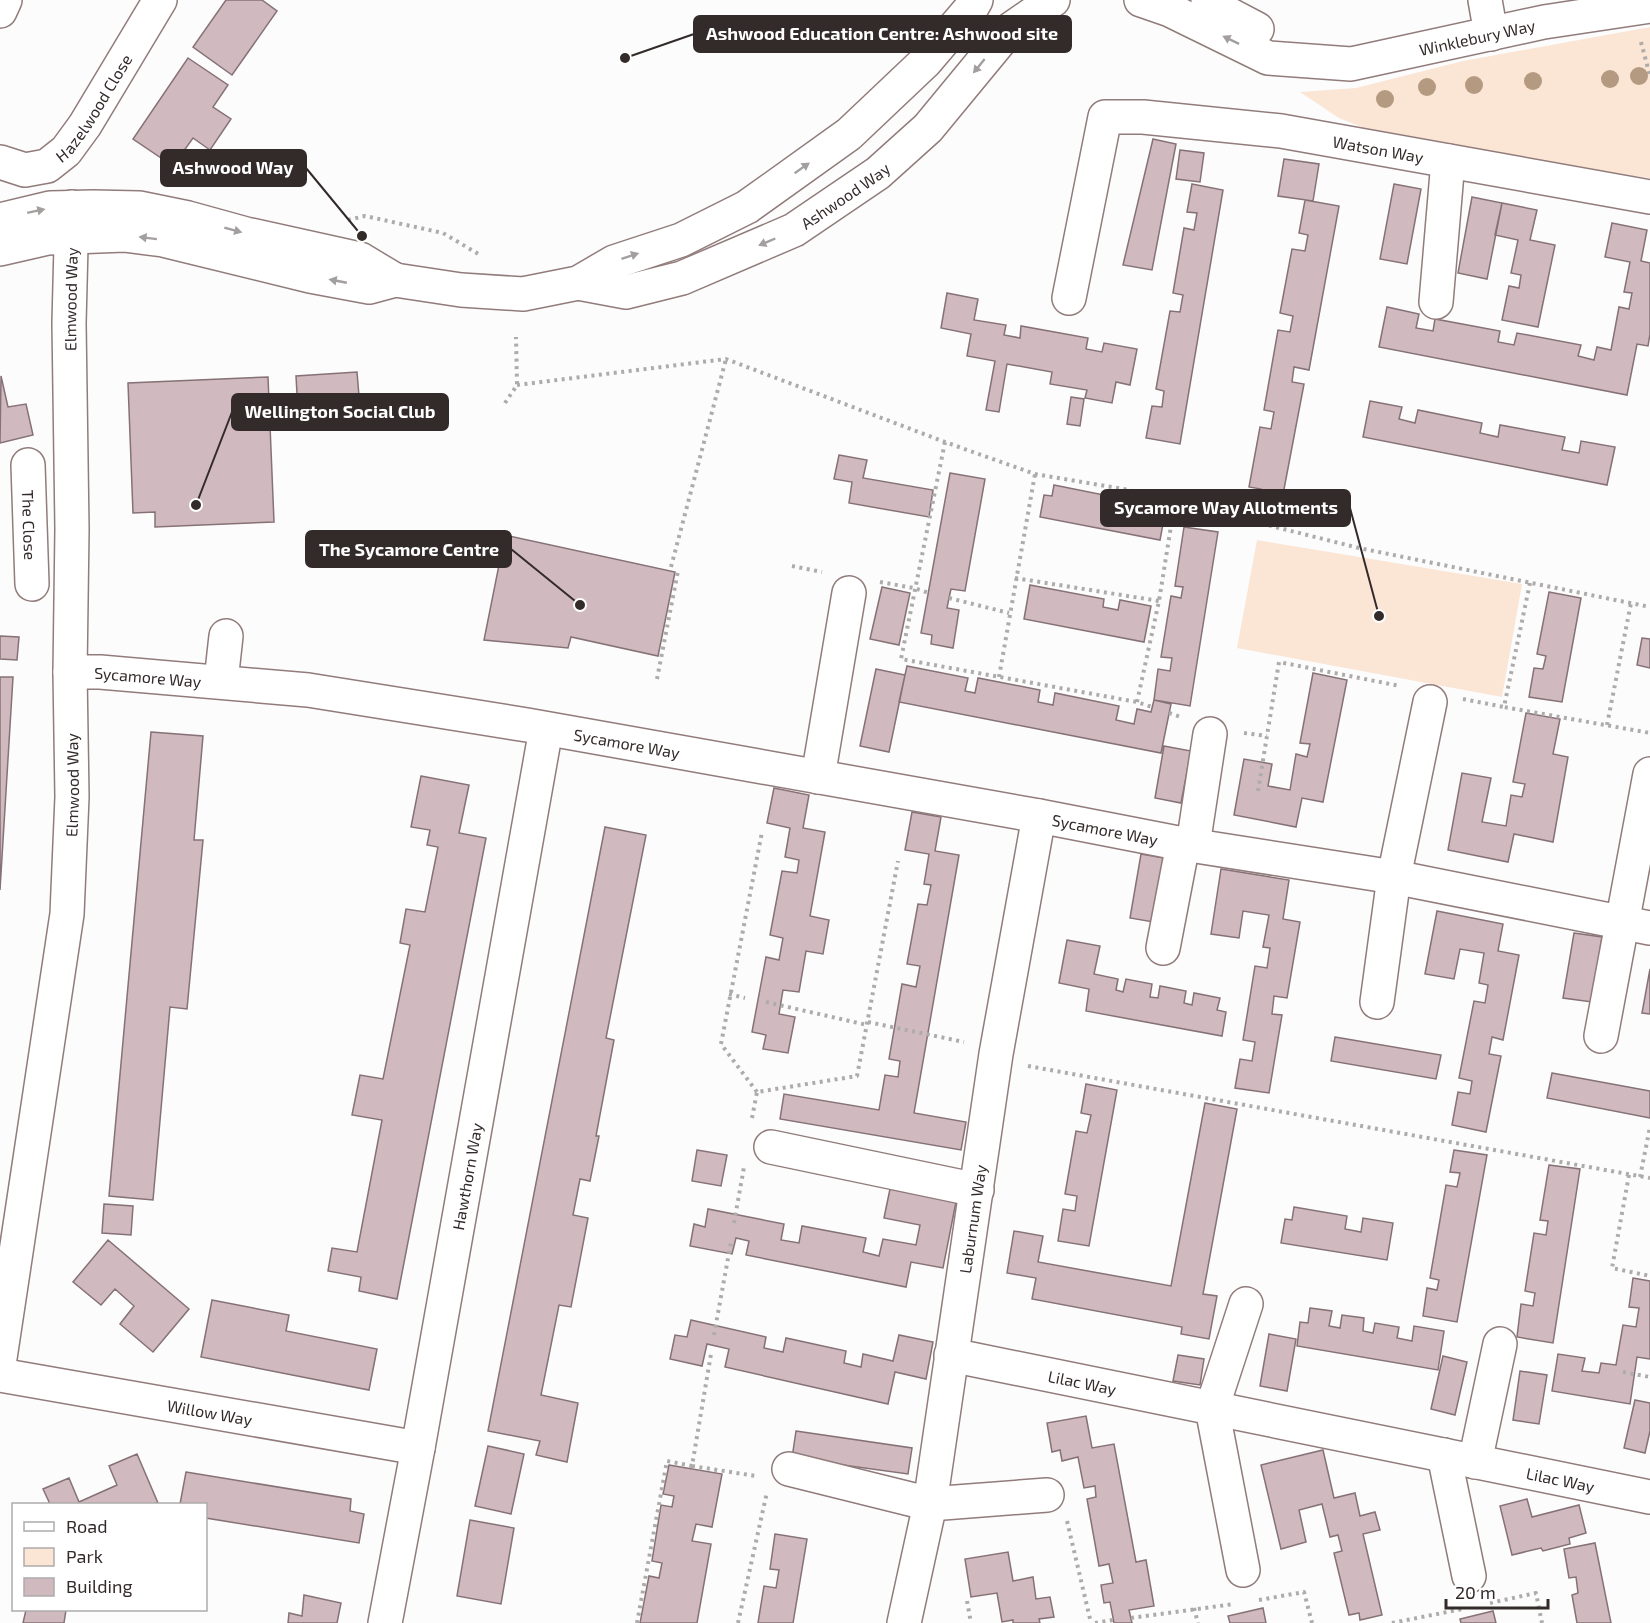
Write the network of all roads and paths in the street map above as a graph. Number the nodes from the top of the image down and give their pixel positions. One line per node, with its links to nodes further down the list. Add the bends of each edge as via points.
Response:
1 (5, 0): 9 (street)
2 (160, 0): 16 (street, Hazelwood Close, via 66,151 47,166 25,170)
3 (976, 0): 23 (street, Ashwood Way, one-way to 3, via 614,262 681,240 747,207 849,134 925,62)
4 (1053, 0): 23 (street, Ashwood Way, one-way to 23, via 1008,31 928,128 878,173 794,230 668,282 626,292)
5 (1141, 0): 13 (street, Winklebury Way, one-way to 5, via 1268,58)
6 (1208, 0): 13 (street, Winklebury Way)
7 (1485, 0): 11 (street)
8 (1650, 6): 10 (street, Winklebury Way)
9 (0, 11)
10 (1543, 11): 11 (street, Winklebury Way)
11 (1491, 34): 13 (street, Winklebury Way, via 1351,64)
12 (1641, 39): 14 (path)
13 (1306, 60)
14 (1650, 76)
15 (1448, 161): 17 (street, Watson Way); 24 (street, Watson Way, via 1281,131 1143,117 1105,117); 25 (street)
16 (0, 162)
17 (1650, 197)
18 (0, 220): 20 (street, Ashwood Way, one-way to 20, via 50,208)
19 (345, 220): 22 (path, via 365,216 443,234)
20 (72, 222): 21 (street, Ashwood Way, via 48,238); 23 (street, Ashwood Way, via 369,286 395,280 523,294); 35 (street, Elmwood Way)
21 (0, 249)
22 (480, 255)
23 (578, 283)
24 (1069, 298)
25 (1436, 302)
26 (516, 337): 28 (path)
27 (726, 359): 28 (path); 30 (path); 36 (path)
28 (517, 385): 29 (path)
29 (505, 403)
30 (945, 442): 32 (path); 49 (path, via 901,659)
31 (28, 465): 34 (street, The Close)
32 (1035, 474): 33 (path); 38 (path)
33 (1175, 501): 39 (path, via 1359,548); 43 (path)
34 (30, 520): 35 (street); 40 (street, The Close)
35 (72, 529): 48 (street, Elmwood Way)
36 (671, 567)
37 (678, 571): 50 (path)
38 (1016, 578): 43 (path); 46 (path)
39 (1530, 583): 44 (path); 54 (path)
40 (32, 584)
41 (849, 593): 61 (street)
42 (949, 598): 46 (path)
43 (1159, 601): 53 (path)
44 (1630, 603): 45 (path); 56 (path)
45 (1650, 607)
46 (1009, 614): 49 (path)
47 (226, 636): 51 (street)
48 (70, 672): 51 (street, Sycamore Way); 94 (street, Elmwood Way, via 72,797 67,914)
49 (999, 677): 53 (path)
50 (657, 679)
51 (221, 681): 57 (street, Sycamore Way, via 308,690)
52 (1431, 696): 54 (path); 62 (path, via 1279,662); 67 (street)
53 (1137, 702): 55 (path)
54 (1504, 706): 56 (path)
55 (1152, 707)
56 (1607, 725): 58 (path)
57 (546, 729): 61 (street, Sycamore Way); 99 (street, Hawthorn Way)
58 (1650, 733)
59 (1210, 734): 65 (street, Sycamore Way)
60 (1650, 774): 68 (street)
61 (818, 777): 63 (street, Sycamore Way)
62 (1258, 791)
63 (1039, 816): 65 (street, Sycamore Way); 85 (street, Laburnum Way, via 996,1054)
64 (762, 832): 70 (path)
65 (1188, 844): 67 (street, Sycamore Way); 69 (street, Sycamore Way)
66 (898, 861): 74 (path)
67 (1394, 877): 68 (street, Sycamore Way); 73 (street)
68 (1636, 925): 75 (street)
69 (1163, 948)
70 (729, 994): 71 (path); 78 (path, via 721,1044)
71 (745, 998)
72 (766, 1002): 74 (path)
73 (1377, 1002)
74 (867, 1024): 76 (path); 78 (path, via 857,1076)
75 (1601, 1036)
76 (973, 1044)
77 (1025, 1065): 82 (path)
78 (757, 1092): 80 (path)
79 (1650, 1127): 83 (path)
80 (761, 1134): 85 (street)
81 (744, 1165): 86 (path)
82 (1629, 1174): 83 (path); 88 (path, via 1612,1268)
83 (1640, 1177): 84 (path)
84 (1650, 1178)
85 (977, 1190): 93 (street, Laburnum Way)
86 (734, 1224)
87 (730, 1242): 90 (path)
88 (1650, 1276)
89 (1246, 1304): 98 (street)
90 (714, 1335)
91 (1500, 1344): 100 (street)
92 (711, 1354): 101 (path)
93 (951, 1355): 98 (street, Lilac Way); 104 (street, Laburnum Way)
94 (0, 1358)
95 (1623, 1372): 97 (path)
96 (0, 1375): 99 (street, Willow Way)
97 (1650, 1377)
98 (1212, 1408): 100 (street, Lilac Way); 106 (street)
99 (418, 1448): 114 (street, Hawthorn Way)
100 (1459, 1459): 103 (street, Lilac Way); 107 (street)
101 (692, 1466): 102 (path); 115 (path, via 667,1461)
102 (787, 1473): 104 (street); 116 (path)
103 (1649, 1494)
104 (930, 1504): 105 (street); 117 (street, Laburnum Way)
105 (1056, 1504): 119 (path)
106 (1243, 1569)
107 (1469, 1576)
108 (967, 1601): 118 (path)
109 (1248, 1602): 121 (path, via 1304,1592)
110 (1237, 1604): 111 (path)
111 (1194, 1608): 112 (path); 120 (path)
112 (1131, 1618)
113 (1113, 1620): 119 (path)
114 (385, 1623)
115 (637, 1623)
116 (738, 1623)
117 (904, 1623)
118 (971, 1623)
119 (1093, 1623)
120 (1198, 1623)
121 (1311, 1623)

